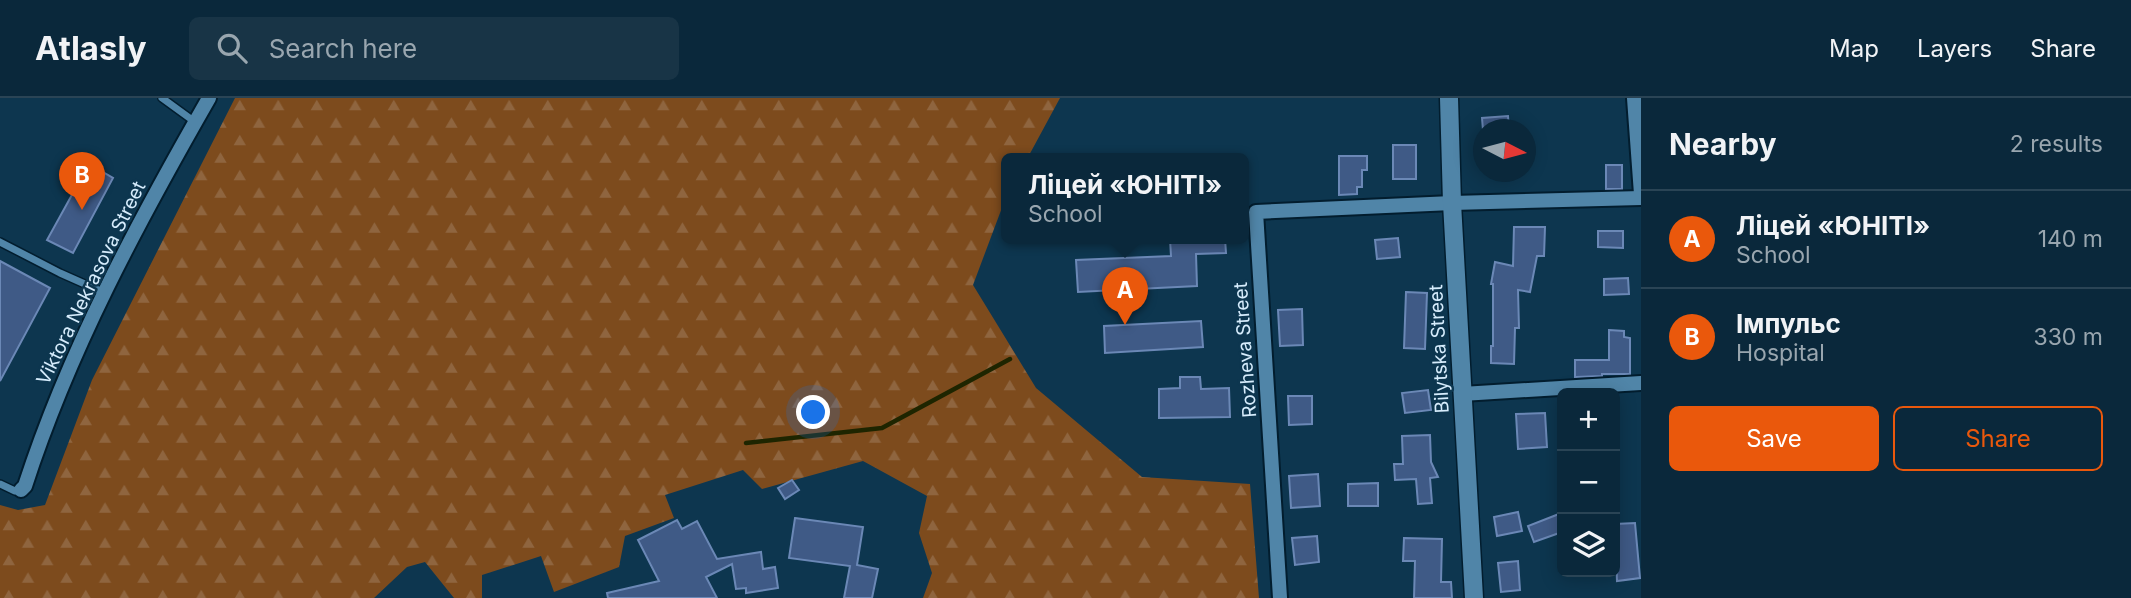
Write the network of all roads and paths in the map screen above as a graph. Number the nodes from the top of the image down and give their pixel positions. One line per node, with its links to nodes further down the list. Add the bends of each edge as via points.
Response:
1 (162, 98): 5 (lane)
2 (209, 98): 5 (street, Viktora Nekrasova Street)
3 (1449, 98): 7 (main road, Bilytska Street)
4 (1634, 98): 6 (street)
5 (195, 122): 9 (street, Viktora Nekrasova Street)
6 (1641, 196): 7 (street)
7 (1452, 203): 11 (main road, Bilytska Street); 14 (street, Rozheva Street, via 1256,212)
8 (0, 242): 9 (lane)
9 (105, 293): 13 (street, Viktora Nekrasova Street)
10 (1641, 383): 11 (street)
11 (1462, 394): 15 (main road, Bilytska Street)
12 (0, 484): 13 (lane)
13 (20, 490)
14 (1280, 598)
15 (1474, 598)

